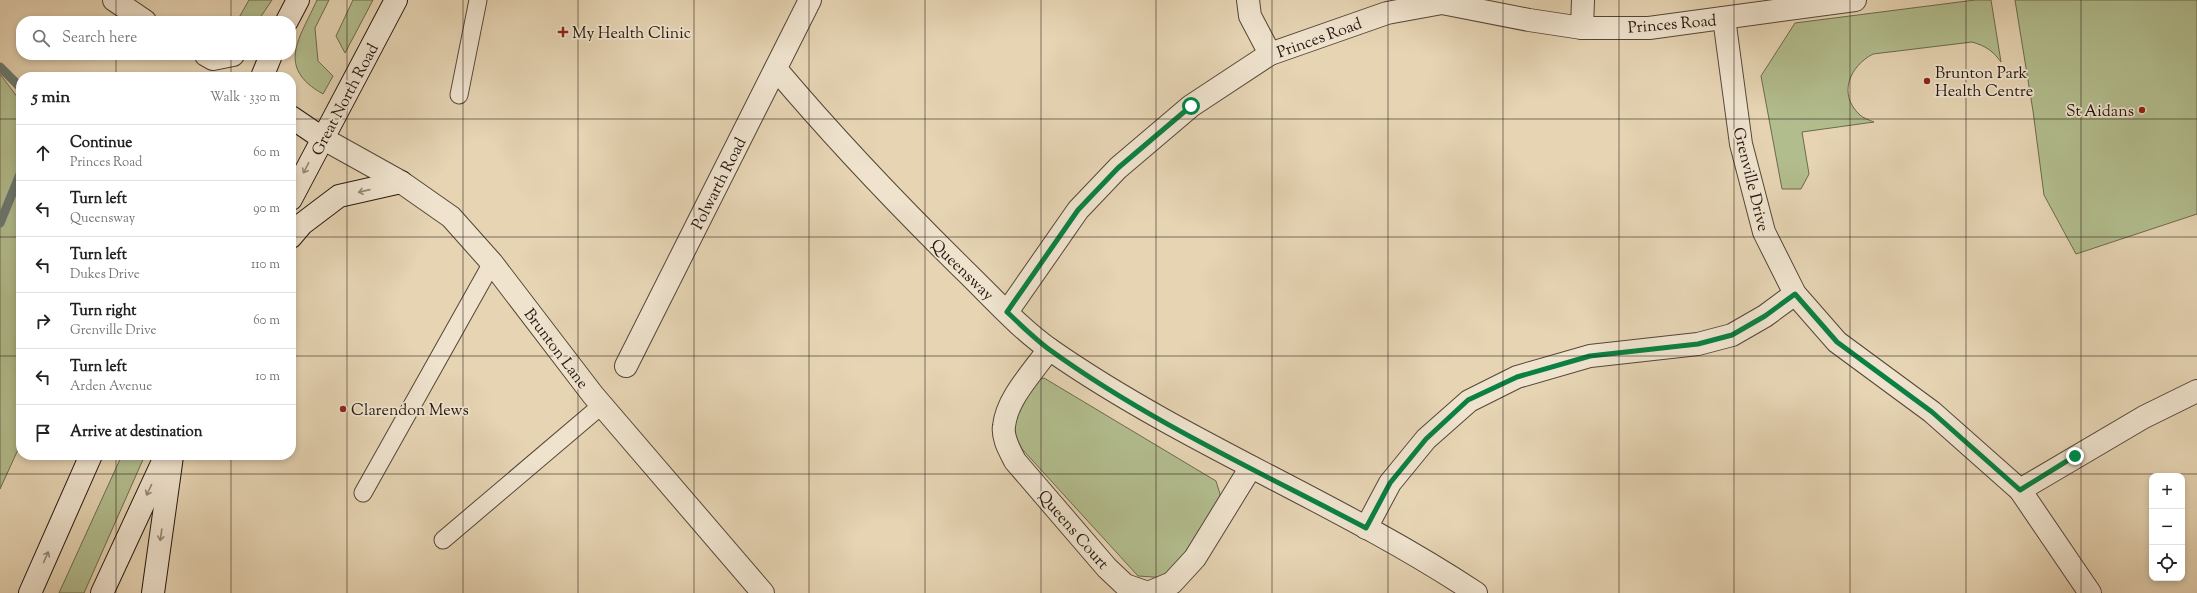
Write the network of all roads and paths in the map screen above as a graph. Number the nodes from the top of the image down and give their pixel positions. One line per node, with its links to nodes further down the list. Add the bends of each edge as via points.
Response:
1 (114, 0): 9 (street)
2 (298, 0): 10 (street)
3 (396, 0): 20 (street, Great North Road)
4 (478, 0): 17 (lane)
5 (810, 0): 15 (street, Polwarth Road)
6 (1248, 0): 13 (street, via 1250,16)
7 (1583, 0): 12 (street)
8 (1855, 0): 11 (street, Princes Road)
9 (138, 16)
10 (290, 16)
11 (1724, 18): 12 (street, Princes Road, via 1650,28); 25 (street, Grenville Drive, via 1741,144 1764,232)
12 (1582, 28): 13 (street, Princes Road, via 1442,3 1387,13)
13 (1270, 54): 26 (street, Princes Road, via 1191,106 1118,168 1078,210)
14 (270, 60): 16 (street)
15 (776, 69): 26 (street, Queensway, via 827,129 930,237); 28 (street, Polwarth Road)
16 (264, 72)
17 (459, 96)
18 (296, 120): 20 (street)
19 (296, 133): 20 (street)
20 (322, 138): 21 (street, Brunton Lane); 22 (street, Great North Road, one-way to 22)
21 (401, 182): 23 (street, one-way to 23, via 339,196); 24 (street, Brunton Lane, via 451,216)
22 (296, 188)
23 (296, 231)
24 (492, 263): 30 (street, Brunton Lane); 36 (lane)
25 (1795, 294): 35 (street, Grenville Drive, via 1837,342 1932,412); 37 (street, via 1765,316 1732,335 1698,344 1590,356 1517,377 1468,400 1426,439 1390,483)
26 (1007, 312): 27 (street, Queensway)
27 (1049, 349): 34 (street, Queensway, via 1157,418); 39 (street, Queens Court, via 1009,407 1004,427 1008,447 1015,461 1107,568 1125,585 1148,593)
28 (626, 366)
29 (2197, 391): 35 (street, via 2144,417)
30 (602, 405): 38 (lane); 43 (street, Brunton Lane)
31 (89, 460): 40 (street, one-way to 31)
32 (164, 460): 41 (street, one-way to 41)
33 (171, 460): 42 (street, one-way to 42)
34 (1251, 467): 37 (street, Queensway); 39 (street, Queens Court, via 1195,558)
35 (2020, 490): 45 (street, Grenville Drive)
36 (363, 493)
37 (1366, 528): 44 (street, Queensway)
38 (443, 540)
39 (1162, 590)
40 (30, 593)
41 (102, 593)
42 (153, 593)
43 (763, 593)
44 (1476, 593)
45 (2090, 593)

